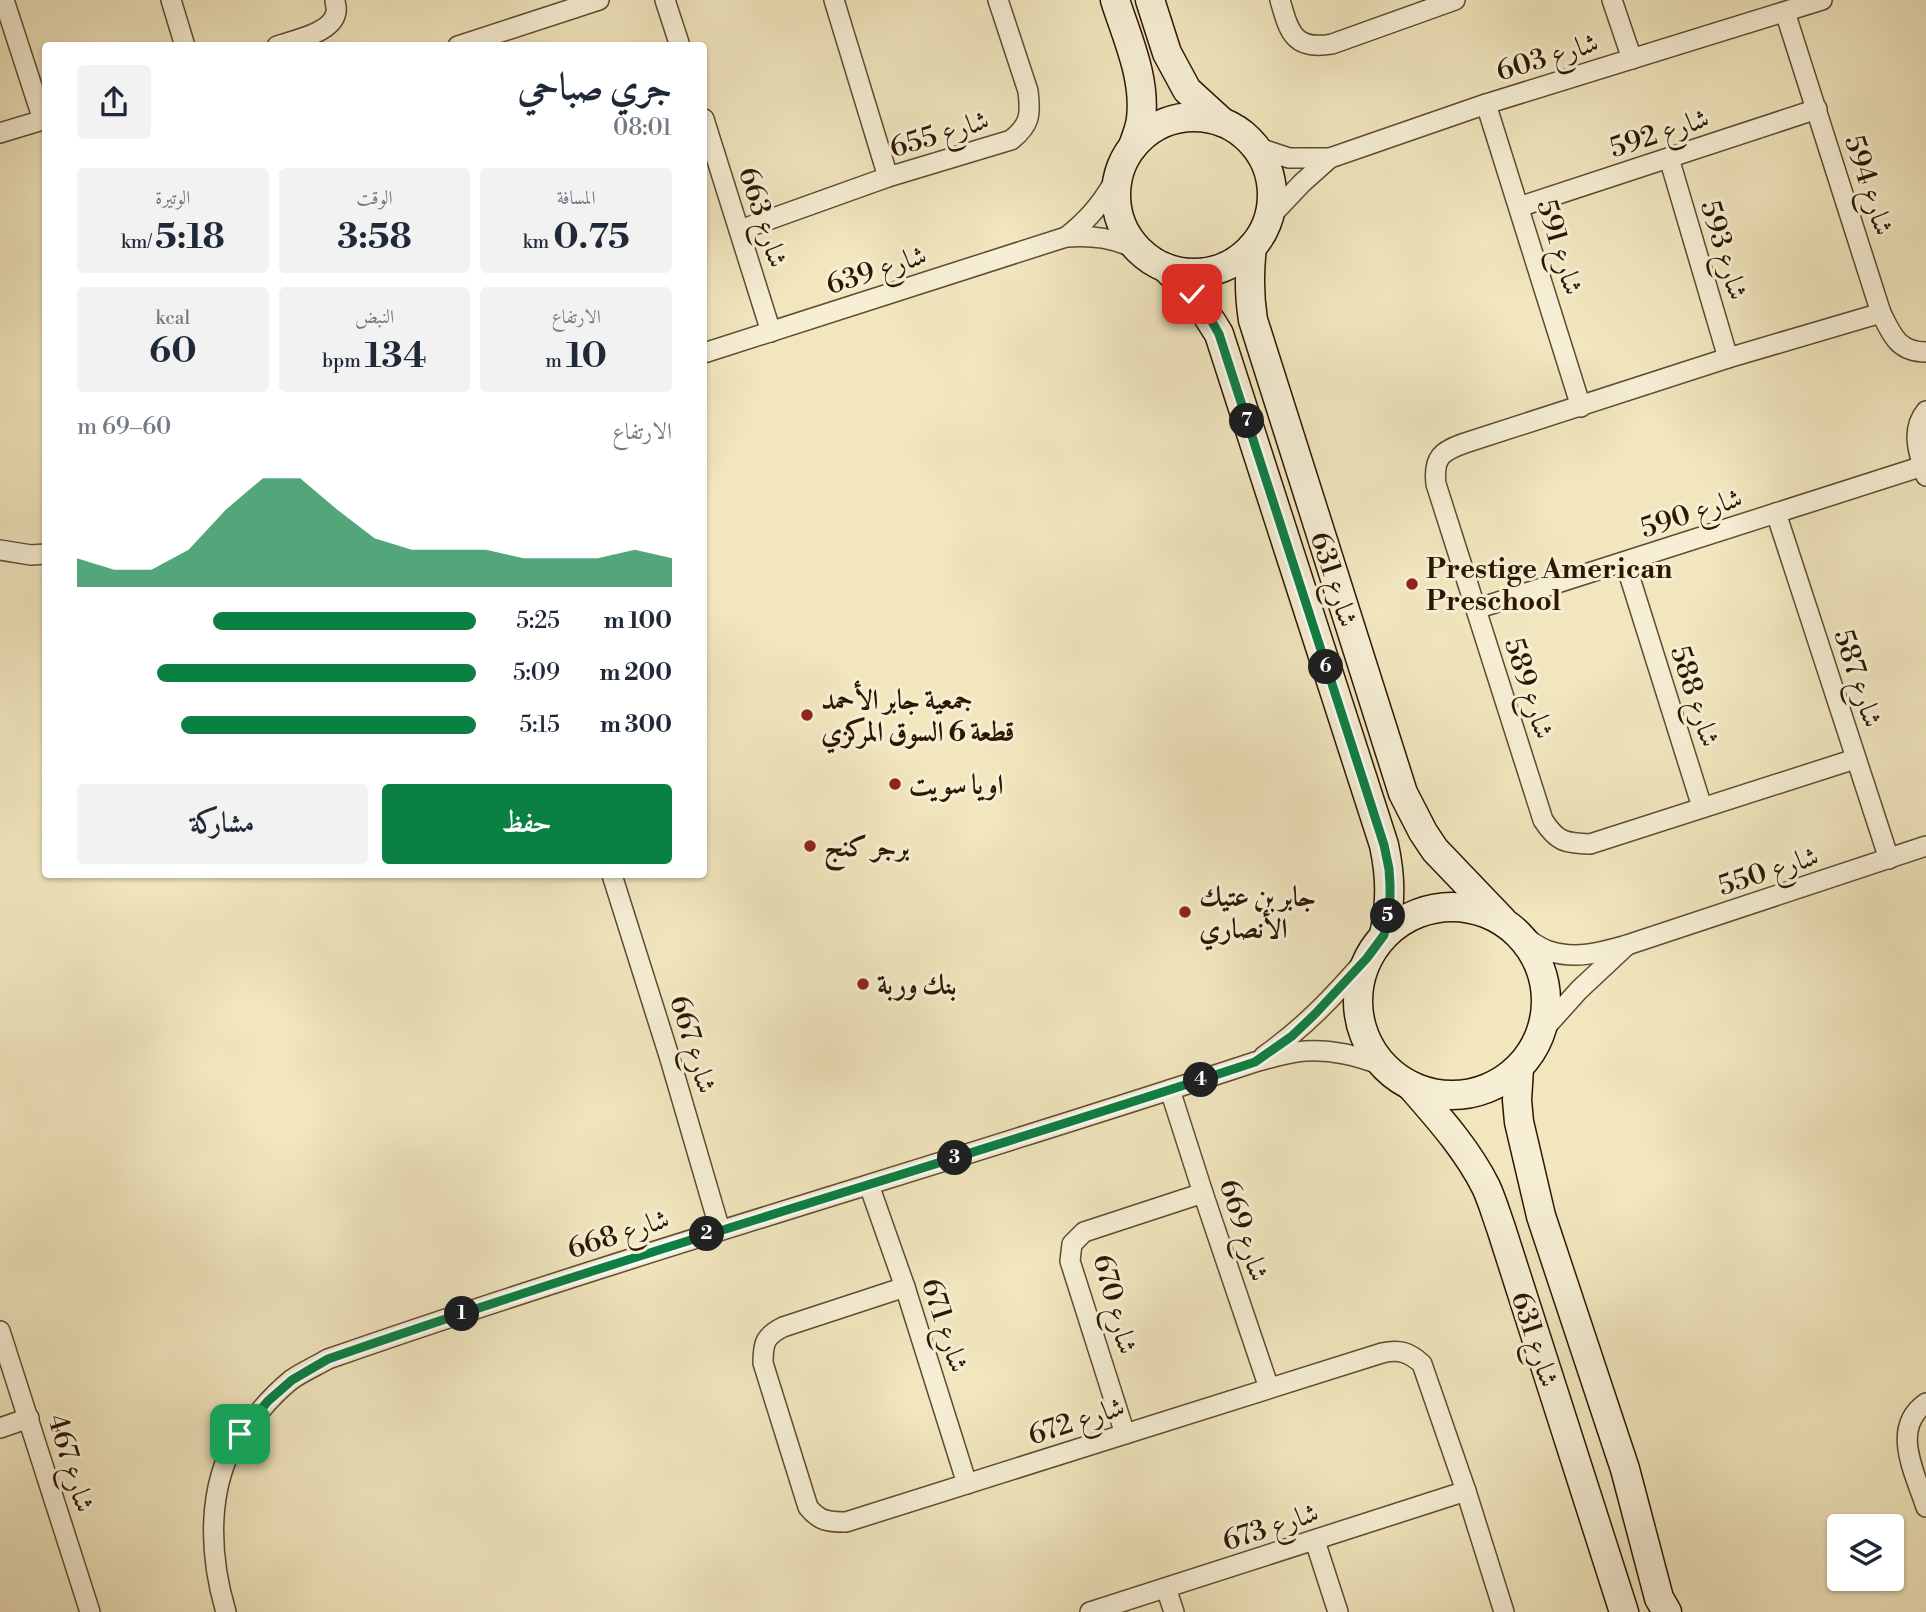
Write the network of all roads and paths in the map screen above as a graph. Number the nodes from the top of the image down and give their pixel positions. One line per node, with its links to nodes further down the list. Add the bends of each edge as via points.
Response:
1 (4, 0): 23 (street)
2 (171, 0): 16 (street)
3 (335, 0): 17 (street, via 337,14 329,24)
4 (599, 0): 15 (street)
5 (665, 0): 19 (street)
6 (834, 0): 33 (street)
7 (998, 0): 33 (street, شارع 655, via 1028,91 1028,123 1011,140)
8 (1115, 0): 28 (main road, via 1141,92 1141,122)
9 (1150, 0): 25 (main road, via 1167,53 1188,90)
10 (1279, 0): 13 (street, via 1289,31 1297,40 1318,46)
11 (1612, 0): 20 (street)
12 (1822, 0): 14 (street, شارع 603)
13 (1449, 1)
14 (1785, 12): 20 (street, شارع 603); 22 (street, شارع 594)
15 (513, 37): 18 (street)
16 (184, 42)
17 (289, 42)
18 (482, 42)
19 (679, 42)
20 (1632, 60): 21 (street, شارع 603)
21 (1486, 104): 30 (street, شارع 603); 34 (street, شارع 591)
22 (1817, 109): 31 (street, شارع 592); 41 (street, شارع 594)
23 (42, 113)
24 (42, 120): 27 (street)
25 (1222, 122): 28 (main road, via 1174,120 1147,132); 29 (main road)
26 (707, 128): 36 (street, شارع 663)
27 (0, 133)
28 (1133, 146): 32 (main road)
29 (1256, 147): 30 (street, شارع 603, via 1289,158); 35 (main road, via 1271,181)
30 (1330, 158): 35 (street, شارع 603)
31 (1669, 158): 34 (street, شارع 592); 45 (street, شارع 593)
32 (1119, 173): 37 (street, شارع 639, via 1097,209); 39 (main road, via 1118,214)
33 (888, 177): 36 (street, شارع 655)
34 (1519, 207): 46 (street, شارع 591)
35 (1269, 218): 38 (main road)
36 (740, 230): 42 (street, شارع 663)
37 (1066, 237): 39 (street, شارع 639, via 1103,237); 42 (street, شارع 639)
38 (1252, 247): 40 (main road, via 1212,271); 59 (main road, شارع 631, via 1253,320 1403,793 1435,850)
39 (1138, 250): 40 (main road)
40 (1166, 268): 60 (main road, شارع 631, via 1206,311 1219,334 1384,845 1390,885)
41 (1881, 313): 44 (street, شارع 594, via 1902,345 1910,351); 45 (street, شارع 589)
42 (771, 332): 43 (street, شارع 639)
43 (707, 352)
44 (1926, 352)
45 (1728, 358): 46 (street, شارع 589)
46 (1581, 407): 53 (street, شارع 589, via 1465,443 1438,458 1436,484)
47 (1926, 411): 48 (street, via 1917,440)
48 (1924, 471): 49 (street, شارع 590)
49 (1776, 513): 52 (street, شارع 590); 54 (street, شارع 587)
50 (0, 550): 51 (street)
51 (42, 554)
52 (1625, 562): 53 (street, شارع 590); 55 (street, شارع 588)
53 (1476, 609): 55 (street, شارع 589, via 1551,833 1561,841 1590,844)
54 (1855, 759): 55 (street, شارع 589); 57 (street, شارع 587)
55 (1702, 807)
56 (1926, 846): 57 (street, شارع 550)
57 (1889, 859): 61 (street, شارع 550)
58 (613, 878): 71 (street, شارع 667)
59 (1511, 927): 60 (main road, via 1473,908 1441,907 1410,916); 61 (street, شارع 550, via 1548,951 1568,955 1593,955); 63 (main road, via 1539,962 1547,995)
60 (1384, 935): 62 (main road)
61 (1628, 945): 63 (street, شارع 550)
62 (1367, 958): 64 (street, شارع 668, via 1292,1036); 65 (main road, via 1357,995 1363,1032)
63 (1543, 1030): 66 (main road)
64 (1255, 1062): 65 (street, شارع 668, via 1303,1051 1334,1051); 68 (street, شارع 668)
65 (1382, 1065): 67 (main road)
66 (1519, 1068): 67 (main road, via 1496,1085 1468,1094 1439,1094); 91 (main road, شارع 631, via 1519,1122 1541,1216)
67 (1411, 1086): 90 (main road, شارع 631, via 1450,1131 1486,1187)
68 (1170, 1090): 69 (street, شارع 668); 70 (street, شارع 669)
69 (869, 1185): 71 (street, شارع 668); 72 (street, شارع 671)
70 (1203, 1193): 74 (street, شارع 669); 78 (street, شارع 670, via 1084,1232 1072,1244 1070,1261)
71 (720, 1230): 85 (street, شارع 668, via 328,1359 292,1380 240,1434 224,1464 214,1506 214,1548 217,1583)
72 (905, 1287): 79 (street, شارع 671); 79 (street, شارع 672, via 783,1327 766,1340 763,1363 808,1507 825,1520 846,1522)
73 (0, 1331): 76 (street, شارع 467)
74 (1269, 1388): 78 (street, شارع 672); 80 (street, شارع 672, via 1393,1350 1404,1351 1422,1364)
75 (1926, 1402): 81 (street, via 1909,1421 1906,1437)
76 (29, 1418): 77 (street); 84 (street, شارع 467)
77 (0, 1428)
78 (1125, 1434): 79 (street, شارع 672)
79 (967, 1484)
80 (1466, 1492): 82 (street, شارع 673); 89 (street, شارع 672)
81 (1926, 1507)
82 (1315, 1541): 83 (street, شارع 673); 88 (street)
83 (1166, 1588): 86 (street, شارع 673); 87 (street)
84 (90, 1612)
85 (226, 1612)
86 (1090, 1612)
87 (1174, 1612)
88 (1338, 1612)
89 (1504, 1612)
90 (1624, 1612)
91 (1667, 1612)

